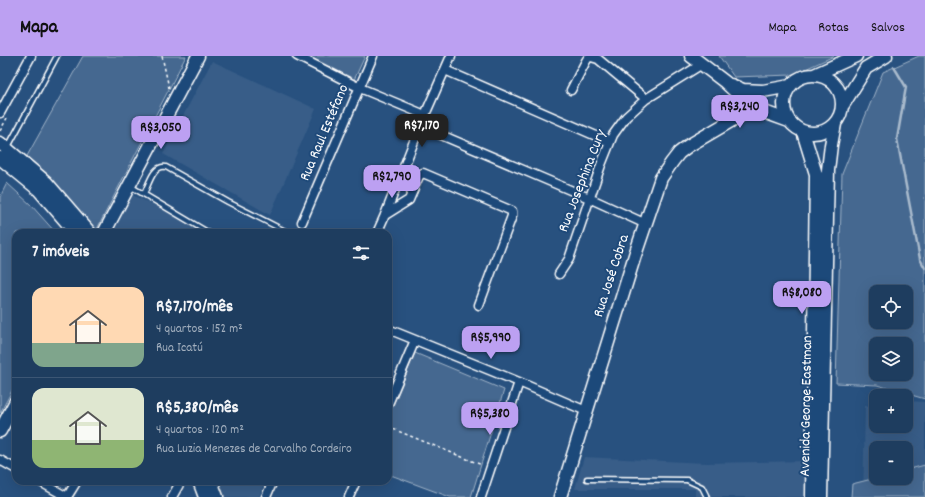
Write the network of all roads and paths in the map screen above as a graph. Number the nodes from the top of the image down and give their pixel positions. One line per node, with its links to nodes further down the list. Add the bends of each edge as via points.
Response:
1 (31, 56): 23 (street)
2 (56, 56): 30 (lane)
3 (162, 56): 20 (path)
4 (198, 56): 20 (street)
5 (297, 56): 17 (street)
6 (373, 56): 17 (street, Rua Raul Estéfano)
7 (451, 56): 13 (street)
8 (691, 56): 12 (street)
9 (856, 56): 14 (street)
10 (886, 56): 21 (street, via 866,68)
11 (590, 57): 18 (street); 19 (street, via 598,59)
12 (702, 64): 15 (street); 19 (street, Rua Josephina Cury)
13 (445, 70): 24 (street); 29 (street)
14 (814, 75): 16 (street, via 805,76); 21 (street, via 823,76 831,81 840,92)
15 (725, 82): 16 (street, via 743,90 763,91); 22 (street)
16 (790, 86): 25 (street, via 784,103)
17 (360, 88): 24 (street); 35 (street, Rua Raul Estéfano)
18 (571, 90)
19 (646, 99): 29 (street, Rua Josephina Cury, via 626,117)
20 (174, 101): 31 (street)
21 (843, 105): 26 (street)
22 (753, 108): 25 (street); 36 (street, Rua José Cobra, via 679,154 661,178)
23 (0, 113)
24 (425, 115): 27 (street)
25 (789, 121): 28 (street)
26 (835, 124): 28 (street, via 820,133); 74 (street, Avenida George Eastman, via 828,170)
27 (420, 126): 33 (street); 34 (street)
28 (803, 132): 73 (street, Avenida George Eastman, via 816,174)
29 (610, 142): 33 (street, Rua Josephina Cury)
30 (2, 154): 37 (street, via 39,190); 38 (street, via 46,182)
31 (128, 186): 32 (lane); 39 (street)
32 (144, 194): 40 (lane); 41 (lane, via 155,170 166,167)
33 (590, 198): 36 (street); 43 (street, Rua Josephina Cury, via 569,258)
34 (385, 215): 42 (street); 44 (street, via 409,200 419,176 423,173 512,211)
35 (302, 222)
36 (646, 224): 50 (street, Rua José Cobra)
37 (73, 229)
38 (87, 229)
39 (106, 229)
40 (202, 229)
41 (281, 229)
42 (379, 229)
43 (559, 274)
44 (479, 304)
45 (392, 331): 46 (street)
46 (415, 340): 47 (street); 48 (street)
47 (518, 382): 50 (street); 55 (street)
48 (392, 395)
49 (12, 408): 52 (street)
50 (586, 411): 71 (street, Rua José Cobra)
51 (392, 429): 55 (path)
52 (0, 431)
53 (0, 460): 54 (street)
54 (12, 467)
55 (490, 468): 70 (street)
56 (587, 479): 72 (lane, via 688,480 702,487)
57 (46, 485): 64 (street)
58 (74, 485): 64 (street)
59 (179, 485): 65 (street)
60 (200, 485): 66 (street)
61 (213, 485): 67 (street)
62 (271, 485): 68 (street)
63 (354, 485): 69 (street)
64 (67, 497)
65 (172, 497)
66 (205, 497)
67 (218, 497)
68 (266, 497)
69 (350, 497)
70 (481, 497)
71 (560, 497)
72 (707, 497)
73 (812, 497)
74 (821, 497)

